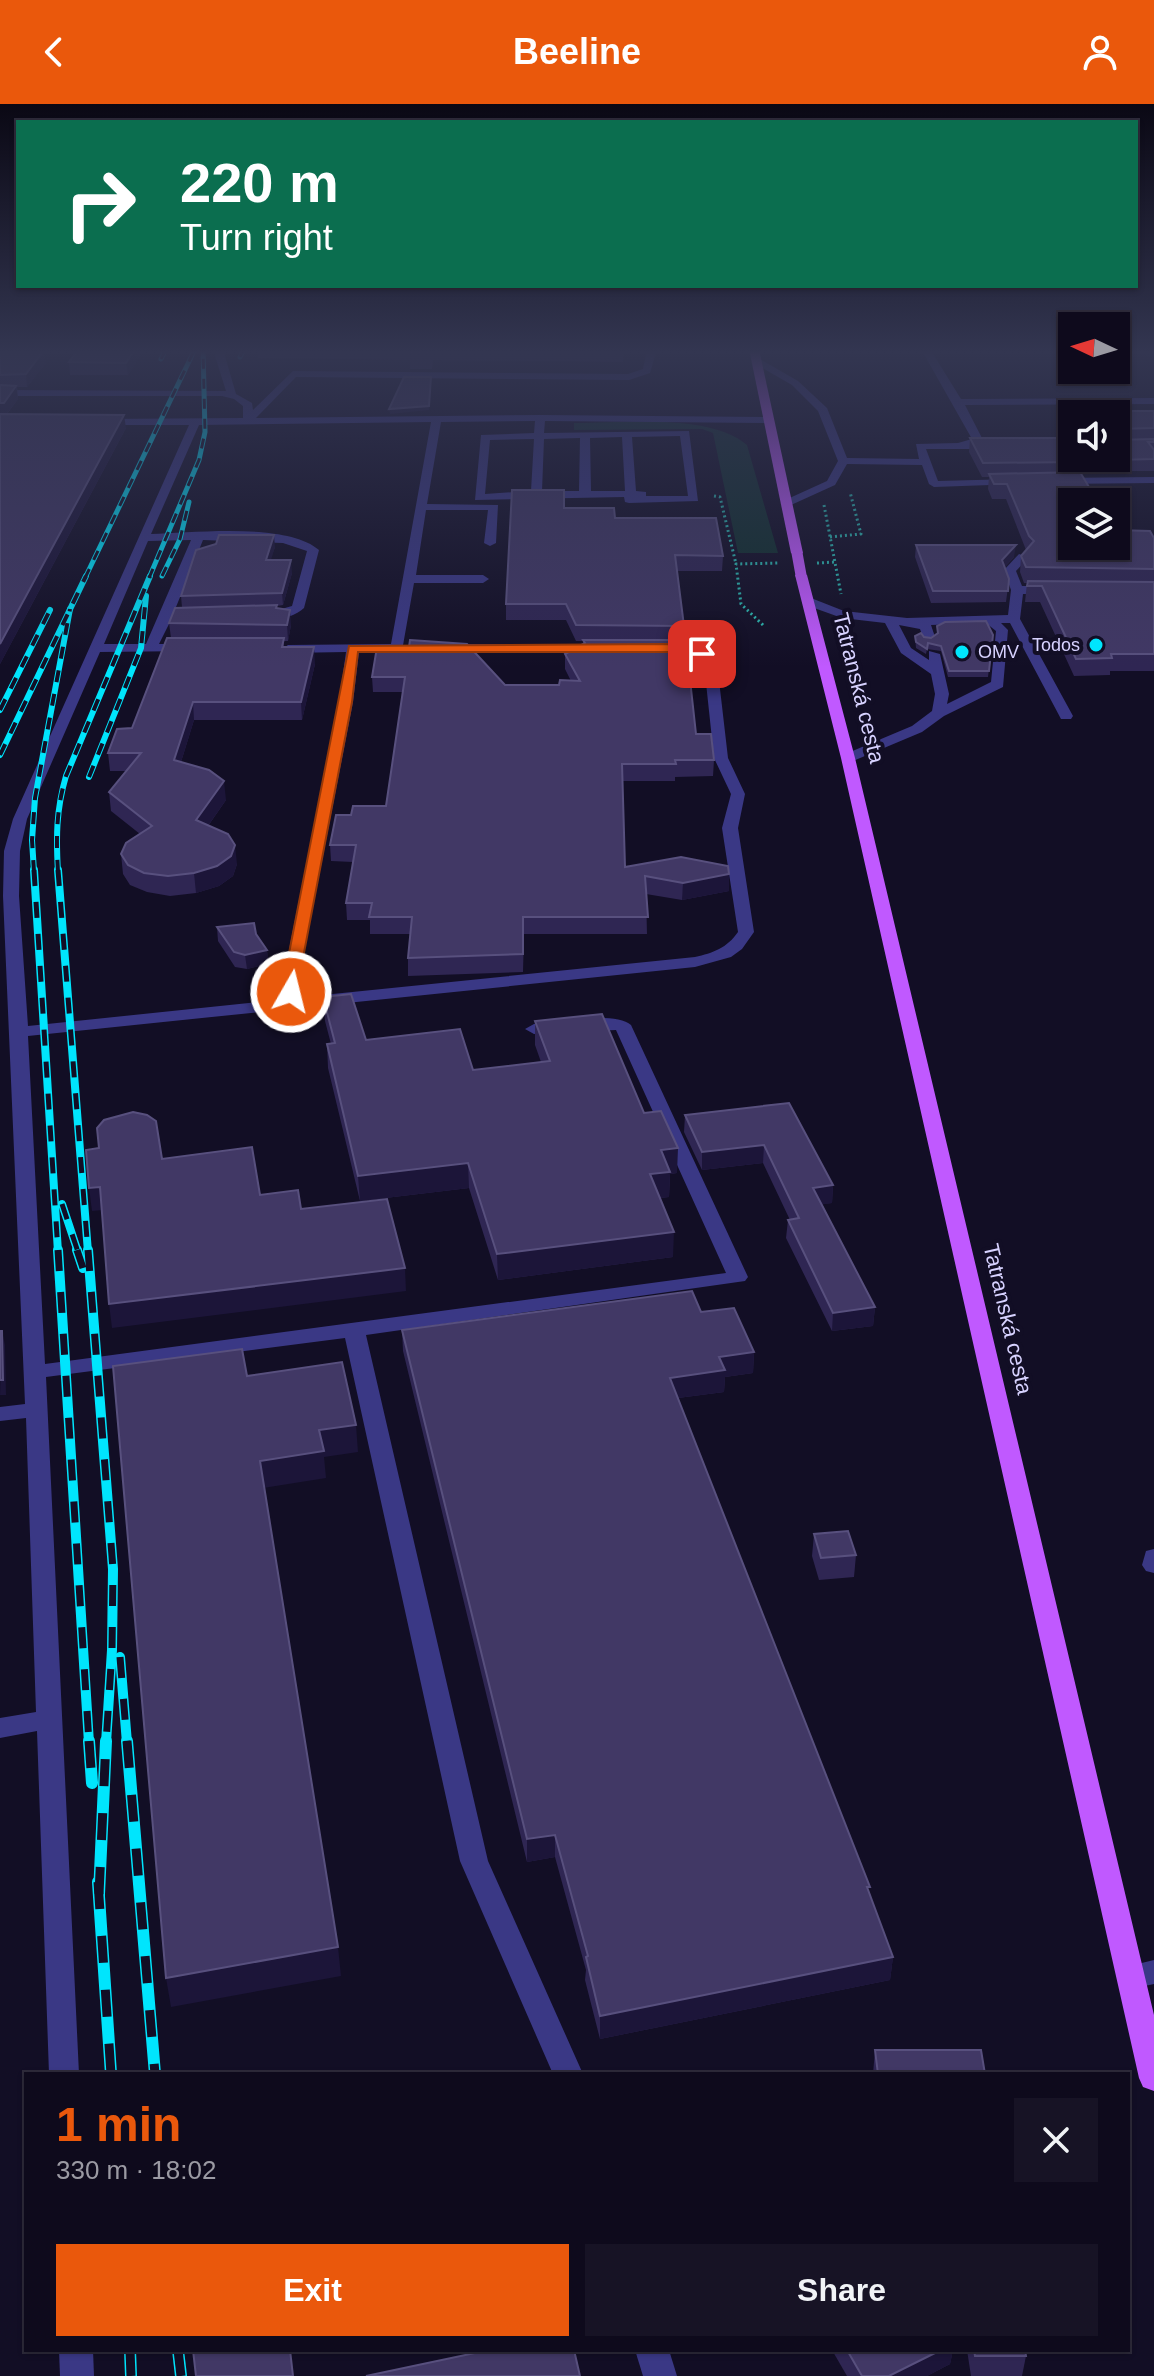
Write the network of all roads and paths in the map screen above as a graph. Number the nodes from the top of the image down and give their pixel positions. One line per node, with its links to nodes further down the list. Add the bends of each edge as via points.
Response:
1 (180, 455): 23 (lane)
2 (430, 455): 22 (lane)
3 (483, 455): 16 (lane, via 479,498)
4 (538, 455): 16 (lane)
5 (585, 455): 17 (lane)
6 (628, 455): 18 (lane)
7 (688, 455): 19 (lane)
8 (777, 455): 21 (main road, Tatranská cesta)
9 (841, 455): 11 (lane)
10 (923, 455): 12 (lane)
11 (843, 461): 12 (lane); 21 (lane, via 831,483)
12 (926, 462): 14 (lane, via 934,484)
13 (1154, 480): 15 (lane)
14 (1028, 482)
15 (1044, 482)
16 (536, 494): 17 (lane)
17 (585, 494): 18 (lane)
18 (631, 494): 19 (lane)
19 (694, 494): 30 (path, via 720,497)
20 (823, 498): 27 (path)
21 (787, 503): 35 (main road, Tatranská cesta, bridge)
22 (421, 507): 25 (lane, via 494,507); 31 (lane)
23 (144, 538): 24 (lane); 46 (lane)
24 (198, 538): 37 (lane); 39 (lane, via 285,537 313,550 298,608)
25 (490, 543)
26 (1023, 557): 33 (lane, via 1010,570)
27 (836, 562): 29 (path); 36 (path)
28 (779, 563): 30 (path)
29 (808, 563)
30 (736, 564): 44 (path, via 741,604)
31 (409, 579): 32 (lane); 50 (lane)
32 (483, 579)
33 (1017, 590): 34 (lane); 41 (lane)
34 (1063, 590)
35 (807, 601): 36 (lane); 56 (main road, Tatranská cesta)
36 (842, 614): 42 (lane)
37 (166, 616): 38 (lane); 47 (lane)
38 (211, 616)
39 (256, 616)
40 (989, 619): 41 (lane); 43 (lane); 54 (lane, via 1002,630 998,684)
41 (1014, 619): 55 (lane)
42 (890, 620): 43 (lane); 53 (lane, via 906,650)
43 (907, 622): 45 (lane, via 926,627)
44 (763, 625)
45 (929, 637)
46 (95, 648): 47 (lane); 58 (lane)
47 (151, 648): 48 (lane)
48 (207, 648)
49 (353, 648): 50 (lane); 51 (lane); 59 (lane, via 290,984)
50 (413, 648): 59 (lane, via 628,648 702,654 710,663 721,758 738,794 730,828 746,932 726,955 695,962)
51 (279, 649)
52 (934, 654): 53 (lane)
53 (939, 673): 54 (lane)
54 (939, 713): 56 (lane, via 917,729)
55 (1066, 716)
56 (848, 758): 70 (main road, Tatranská cesta)
57 (0, 815): 58 (lane)
58 (22, 815): 61 (lane, via 12,851 11,896)
59 (297, 1004): 61 (lane)
60 (534, 1029): 62 (lane, via 622,1025 738,1277)
61 (20, 1032): 63 (lane)
62 (354, 1330): 63 (lane); 72 (lane, via 474,1861)
63 (35, 1372): 64 (lane)
64 (36, 1410): 65 (lane); 68 (lane)
65 (0, 1414)
66 (1154, 1557): 67 (lane)
67 (1154, 1565)
68 (49, 1719): 69 (lane); 71 (lane)
69 (0, 1728)
70 (1142, 1974): 73 (main road, Tatranská cesta)
71 (64, 2072)
72 (567, 2072)
73 (1154, 2078)
74 (76, 2352): 76 (lane)
75 (653, 2352): 77 (lane)
76 (77, 2376)
77 (660, 2376)

